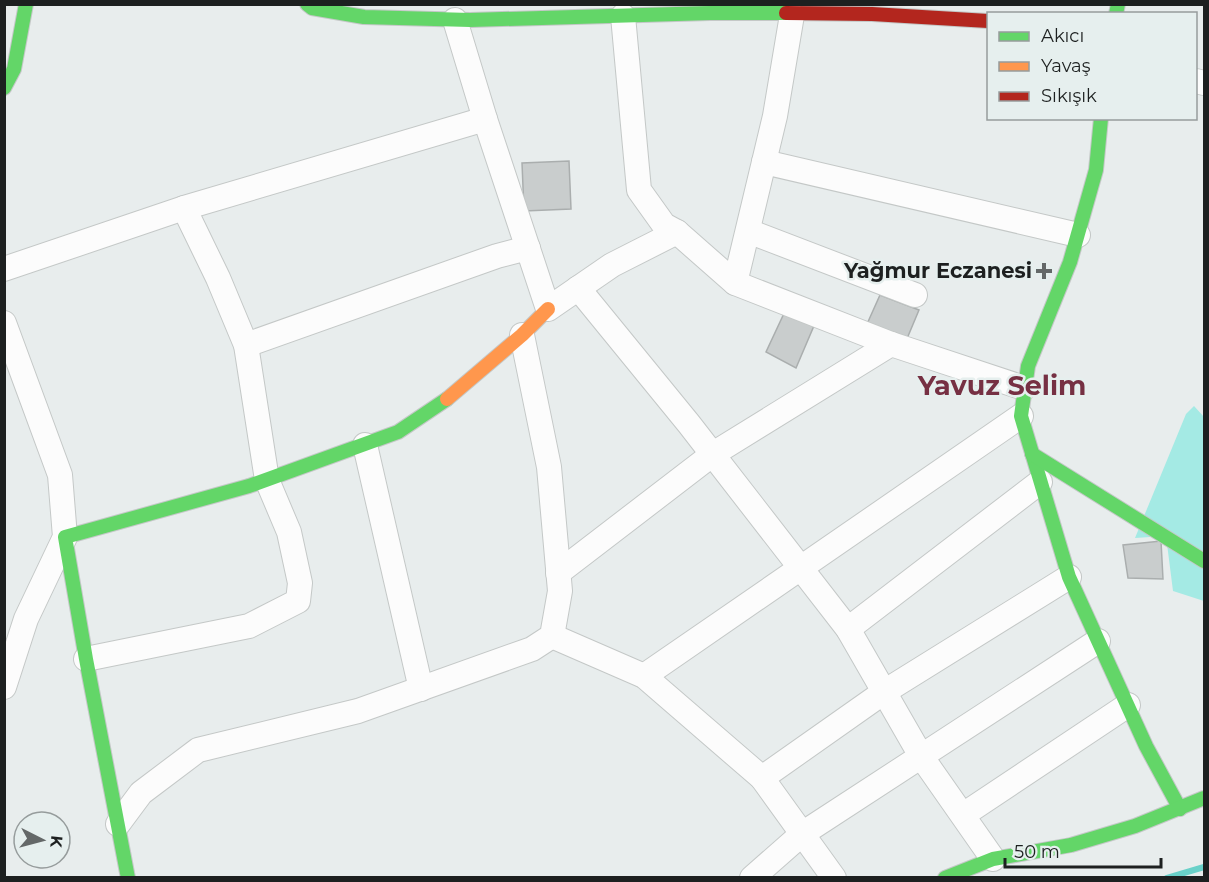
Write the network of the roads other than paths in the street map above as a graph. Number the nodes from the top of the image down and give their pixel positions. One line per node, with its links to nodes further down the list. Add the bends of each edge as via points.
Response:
1 (26, 4): 9 (street, via 14,69)
2 (307, 4): 7 (street, via 364,17)
3 (710, 9): 5 (street); 6 (street)
4 (921, 11): 5 (street); 8 (street)
5 (792, 15): 12 (street)
6 (623, 16): 7 (street); 15 (street, via 639,190 664,225)
7 (455, 20): 10 (street)
8 (987, 21)
9 (4, 88)
10 (485, 119): 13 (street); 17 (street)
11 (1101, 120): 16 (street, via 1096,170)
12 (764, 162): 14 (street); 16 (street)
13 (184, 208): 18 (street); 26 (street)
14 (748, 231): 19 (street); 21 (street)
15 (677, 232): 19 (street); 20 (street, via 612,265)
16 (1078, 235): 27 (street, via 1028,366)
17 (528, 248): 22 (street); 26 (street)
18 (4, 269)
19 (735, 283): 25 (street)
20 (578, 288): 22 (street); 30 (street)
21 (915, 295)
22 (548, 309): 24 (street)
23 (4, 323): 34 (street, via 60,475)
24 (522, 335): 29 (street, via 446,400 398,432); 37 (street, via 549,467)
25 (891, 344): 27 (street); 30 (street)
26 (246, 345): 32 (street)
27 (1024, 388): 28 (street)
28 (1022, 416): 31 (street); 36 (street)
29 (365, 445): 32 (street); 45 (street)
30 (713, 454): 36 (street); 37 (street)
31 (1032, 454): 33 (street); 35 (street)
32 (267, 480): 34 (street); 42 (street, via 289,532 300,583 298,601 249,626)
33 (1040, 482): 38 (street); 39 (street)
34 (65, 537): 42 (street); 43 (street)
35 (1204, 561)
36 (801, 568): 39 (street); 44 (street)
37 (558, 573): 40 (street, via 560,591)
38 (1069, 577): 41 (street); 46 (street)
39 (848, 629): 46 (street)
40 (552, 636): 44 (street); 45 (street, via 532,649)
41 (1098, 641): 47 (street); 48 (street)
42 (86, 659): 53 (street)
43 (6, 674)
44 (644, 676): 49 (street)
45 (421, 689): 53 (street, via 358,711 198,750 141,793)
46 (884, 692): 48 (street); 49 (street)
47 (1128, 705): 51 (street); 52 (street)
48 (921, 756): 52 (street); 54 (street)
49 (762, 778): 54 (street)
50 (1204, 798): 51 (street)
51 (1180, 809): 55 (street, via 1071,845)
52 (963, 815): 55 (street)
53 (118, 824): 56 (street)
54 (802, 834): 57 (street); 58 (street)
55 (993, 860): 59 (street)
56 (128, 878)
57 (752, 878)
58 (834, 878)
59 (945, 878)

